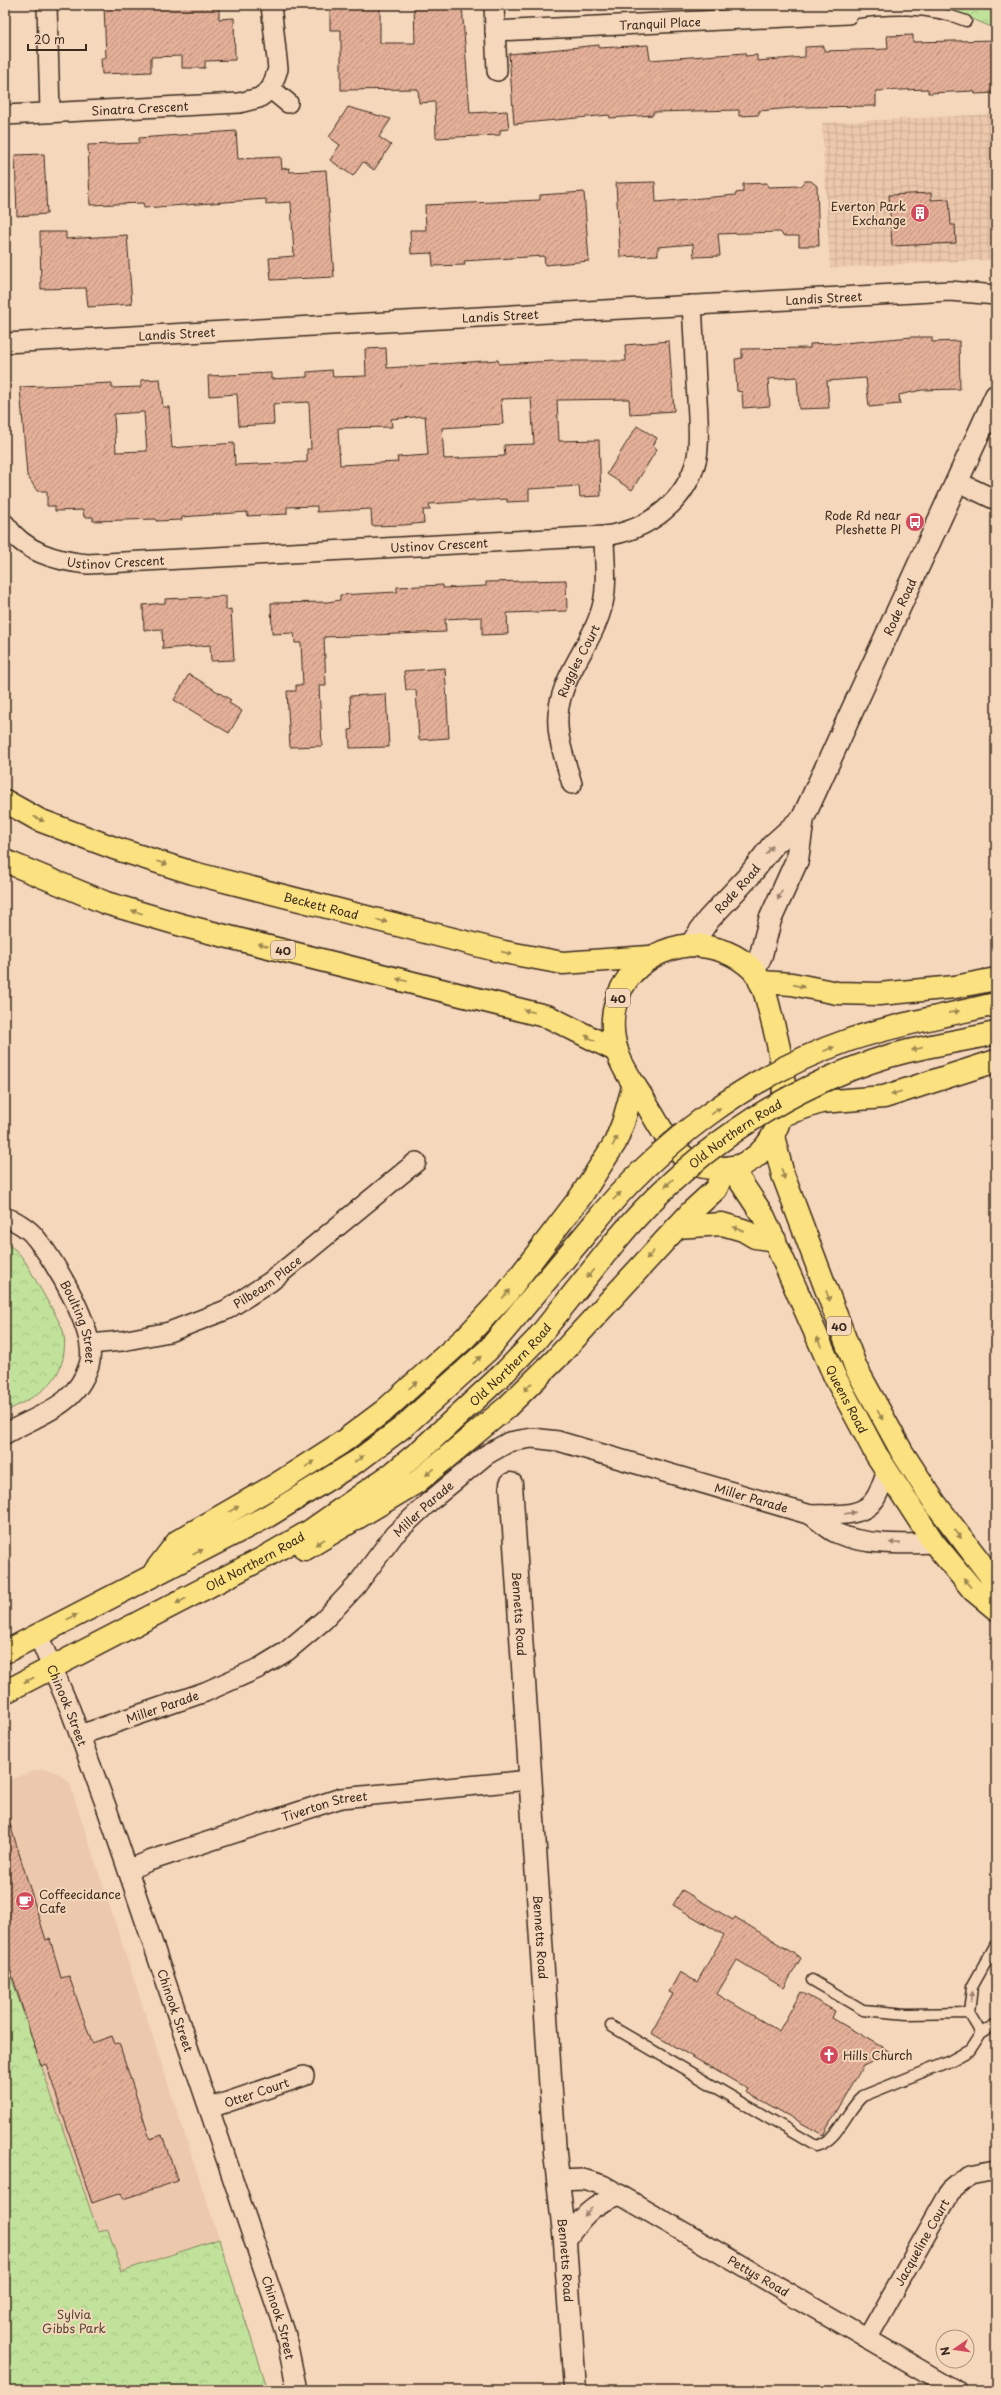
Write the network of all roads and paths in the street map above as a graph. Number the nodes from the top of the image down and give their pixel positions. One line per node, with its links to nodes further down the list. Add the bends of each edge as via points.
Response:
1 (47, 5): 11 (street)
2 (271, 5): 9 (street, via 278,69)
3 (494, 5): 7 (street)
4 (789, 11): 5 (street, Tranquil Place); 7 (street, Tranquil Place)
5 (848, 14): 6 (lane, via 902,9)
6 (966, 21)
7 (495, 31): 8 (street)
8 (497, 71)
9 (271, 89): 10 (street); 11 (street, Sinatra Crescent, via 259,98 239,103)
10 (288, 103)
11 (50, 112): 12 (street, Sinatra Crescent)
12 (5, 115)
13 (996, 295): 14 (street, Landis Street, via 950,291)
14 (692, 305): 15 (street, Landis Street); 20 (street, Ustinov Crescent, via 698,436 697,457 692,472 676,499 652,520 630,531)
15 (5, 343)
16 (996, 396): 17 (street, Rode Road)
17 (958, 482): 18 (street); 23 (street, Rode Road)
18 (996, 500)
19 (5, 524): 20 (street, Ustinov Crescent, via 20,540 36,551 67,562 88,564)
20 (604, 536): 21 (street, Ruggles Court, via 605,586 602,609 559,706 558,731)
21 (572, 784)
22 (5, 801): 26 (main road, Beckett Road / 40, one-way to 26, via 39,820 114,848 193,873 504,952 563,963)
23 (804, 818): 25 (street, Rode Road, one-way to 23, via 708,920 749,876 772,845); 27 (street, Rode Road, one-way to 27, via 797,860 770,920)
24 (5, 861): 31 (main road, 40, one-way to 24, via 550,1017 185,926 113,905)
25 (691, 945): 26 (main road, 40, via 674,947); 27 (main road, 40, via 719,948 742,960)
26 (649, 957): 31 (main road, 40, via 626,980 619,992 614,1021)
27 (757, 977): 28 (main road, one-way to 28, via 837,993 880,994 955,987); 34 (main road, 40, via 774,1027 779,1053 784,1097)
28 (996, 979)
29 (996, 1004): 48 (main road, one-way to 29, bridge, via 311,1491 403,1427 488,1350 614,1198 682,1135 766,1078 848,1041 935,1016)
30 (996, 1033): 47 (main road, Old Northern Road, one-way to 47, bridge, via 933,1045 882,1059 815,1085 733,1132 674,1178 642,1209 536,1340 422,1449 310,1531)
31 (617, 1051): 33 (main road, 40)
32 (996, 1061): 34 (main road, one-way to 34, via 884,1097 821,1102)
33 (634, 1084): 37 (main road, 40, via 675,1149 694,1164 708,1168); 48 (main road, one-way to 33, via 178,1541 277,1484 341,1443 391,1405 466,1337 506,1294 581,1196 615,1143)
34 (782, 1115): 35 (main road, 40)
35 (774, 1136): 37 (main road, 40, via 753,1158); 49 (main road, Queens Road / 40, one-way to 49, via 783,1175 856,1368 902,1452 935,1503 989,1574)
36 (416, 1162): 41 (street, Pilbeam Place, via 270,1282 226,1310 169,1332)
37 (728, 1168): 39 (main road, via 716,1189); 40 (main road, Queens Road / 40, via 758,1205)
38 (5, 1218): 41 (street, Boulting Street, via 11,1219 35,1236 60,1274 82,1315)
39 (677, 1227): 40 (main road, one-way to 39, via 755,1237 743,1230 722,1224); 47 (main road, one-way to 47, via 541,1374 455,1453 417,1482 310,1548)
40 (775, 1240): 43 (main road, Queens Road / 40, one-way to 40, via 835,1377)
41 (90, 1344): 42 (street, Boulting Street, via 89,1364 78,1386 62,1405)
42 (5, 1434)
43 (887, 1470): 45 (street, Miller Parade, one-way to 43, via 849,1514 862,1510 875,1499); 46 (main road, Queens Road / 40)
44 (512, 1484): 56 (street, Bennetts Road)
45 (811, 1515): 46 (street, Miller Parade, one-way to 45, via 903,1544 859,1539 836,1533); 55 (street, Miller Parade, via 558,1440 532,1438 509,1442 486,1455 394,1535 340,1604 287,1651 229,1683)
46 (934, 1543): 50 (main road, Queens Road / 40, one-way to 46, via 973,1590)
47 (265, 1557): 53 (main road, Old Northern Road, one-way to 53)
48 (151, 1576): 51 (main road, one-way to 48)
49 (996, 1588)
50 (996, 1609)
51 (38, 1635): 52 (main road); 53 (street, Chinook Street)
52 (5, 1652)
53 (53, 1668): 54 (main road, Old Northern Road, one-way to 54); 55 (street, Chinook Street)
54 (5, 1692)
55 (80, 1735): 57 (street, Chinook Street)
56 (530, 1780): 57 (street, Tiverton Street, via 341,1798); 67 (street, Bennetts Road)
57 (128, 1870): 65 (street, Chinook Street)
58 (996, 1944): 60 (lane, one-way to 58, via 972,1987)
59 (812, 1980): 60 (lane, via 863,2010 906,2014)
60 (969, 2013): 63 (lane)
61 (996, 2024): 63 (lane)
62 (611, 2026): 63 (lane, via 816,2146 831,2138 852,2105 863,2096 950,2061 970,2050)
63 (981, 2033)
64 (304, 2076): 65 (street, Otter Court)
65 (210, 2108): 71 (street, Chinook Street, via 285,2332)
66 (996, 2170): 70 (street, Jacqueline Court, via 970,2175 950,2192)
67 (558, 2180): 68 (street, Pettys Road, via 583,2179 604,2185); 69 (street, Bennetts Road)
68 (621, 2195): 69 (street, one-way to 69, via 594,2206); 70 (street, Pettys Road)
69 (565, 2242): 72 (street, Bennetts Road)
70 (866, 2338): 73 (street, Pettys Road)
71 (297, 2390)
72 (575, 2390)
73 (955, 2390)

